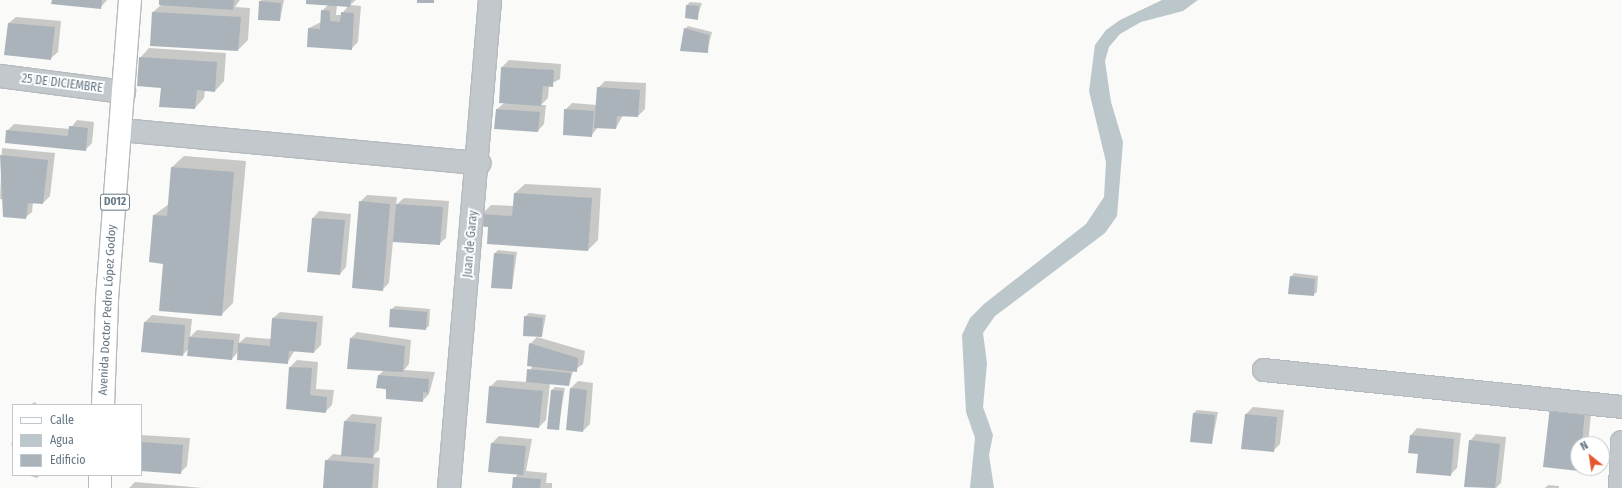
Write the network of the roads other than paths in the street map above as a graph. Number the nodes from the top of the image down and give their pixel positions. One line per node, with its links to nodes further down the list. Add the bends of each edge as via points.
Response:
1 (130, 0): 4 (main road, Avenida Doctor Pedro López Godoy / D012)
2 (490, 0): 6 (street, Juan de Garay)
3 (0, 76): 4 (street, 25 DE DICIEMBRE)
4 (124, 92): 5 (main road, Avenida Doctor Pedro López Godoy / D012)
5 (121, 130): 6 (street); 8 (main road, Avenida Doctor Pedro López Godoy / D012, via 107,299)
6 (478, 163): 13 (street, Juan de Garay)
7 (1264, 370): 9 (street)
8 (103, 404)
9 (1622, 407)
10 (1622, 442): 14 (street)
11 (100, 476): 12 (main road)
12 (100, 488)
13 (449, 488)
14 (1620, 488)

